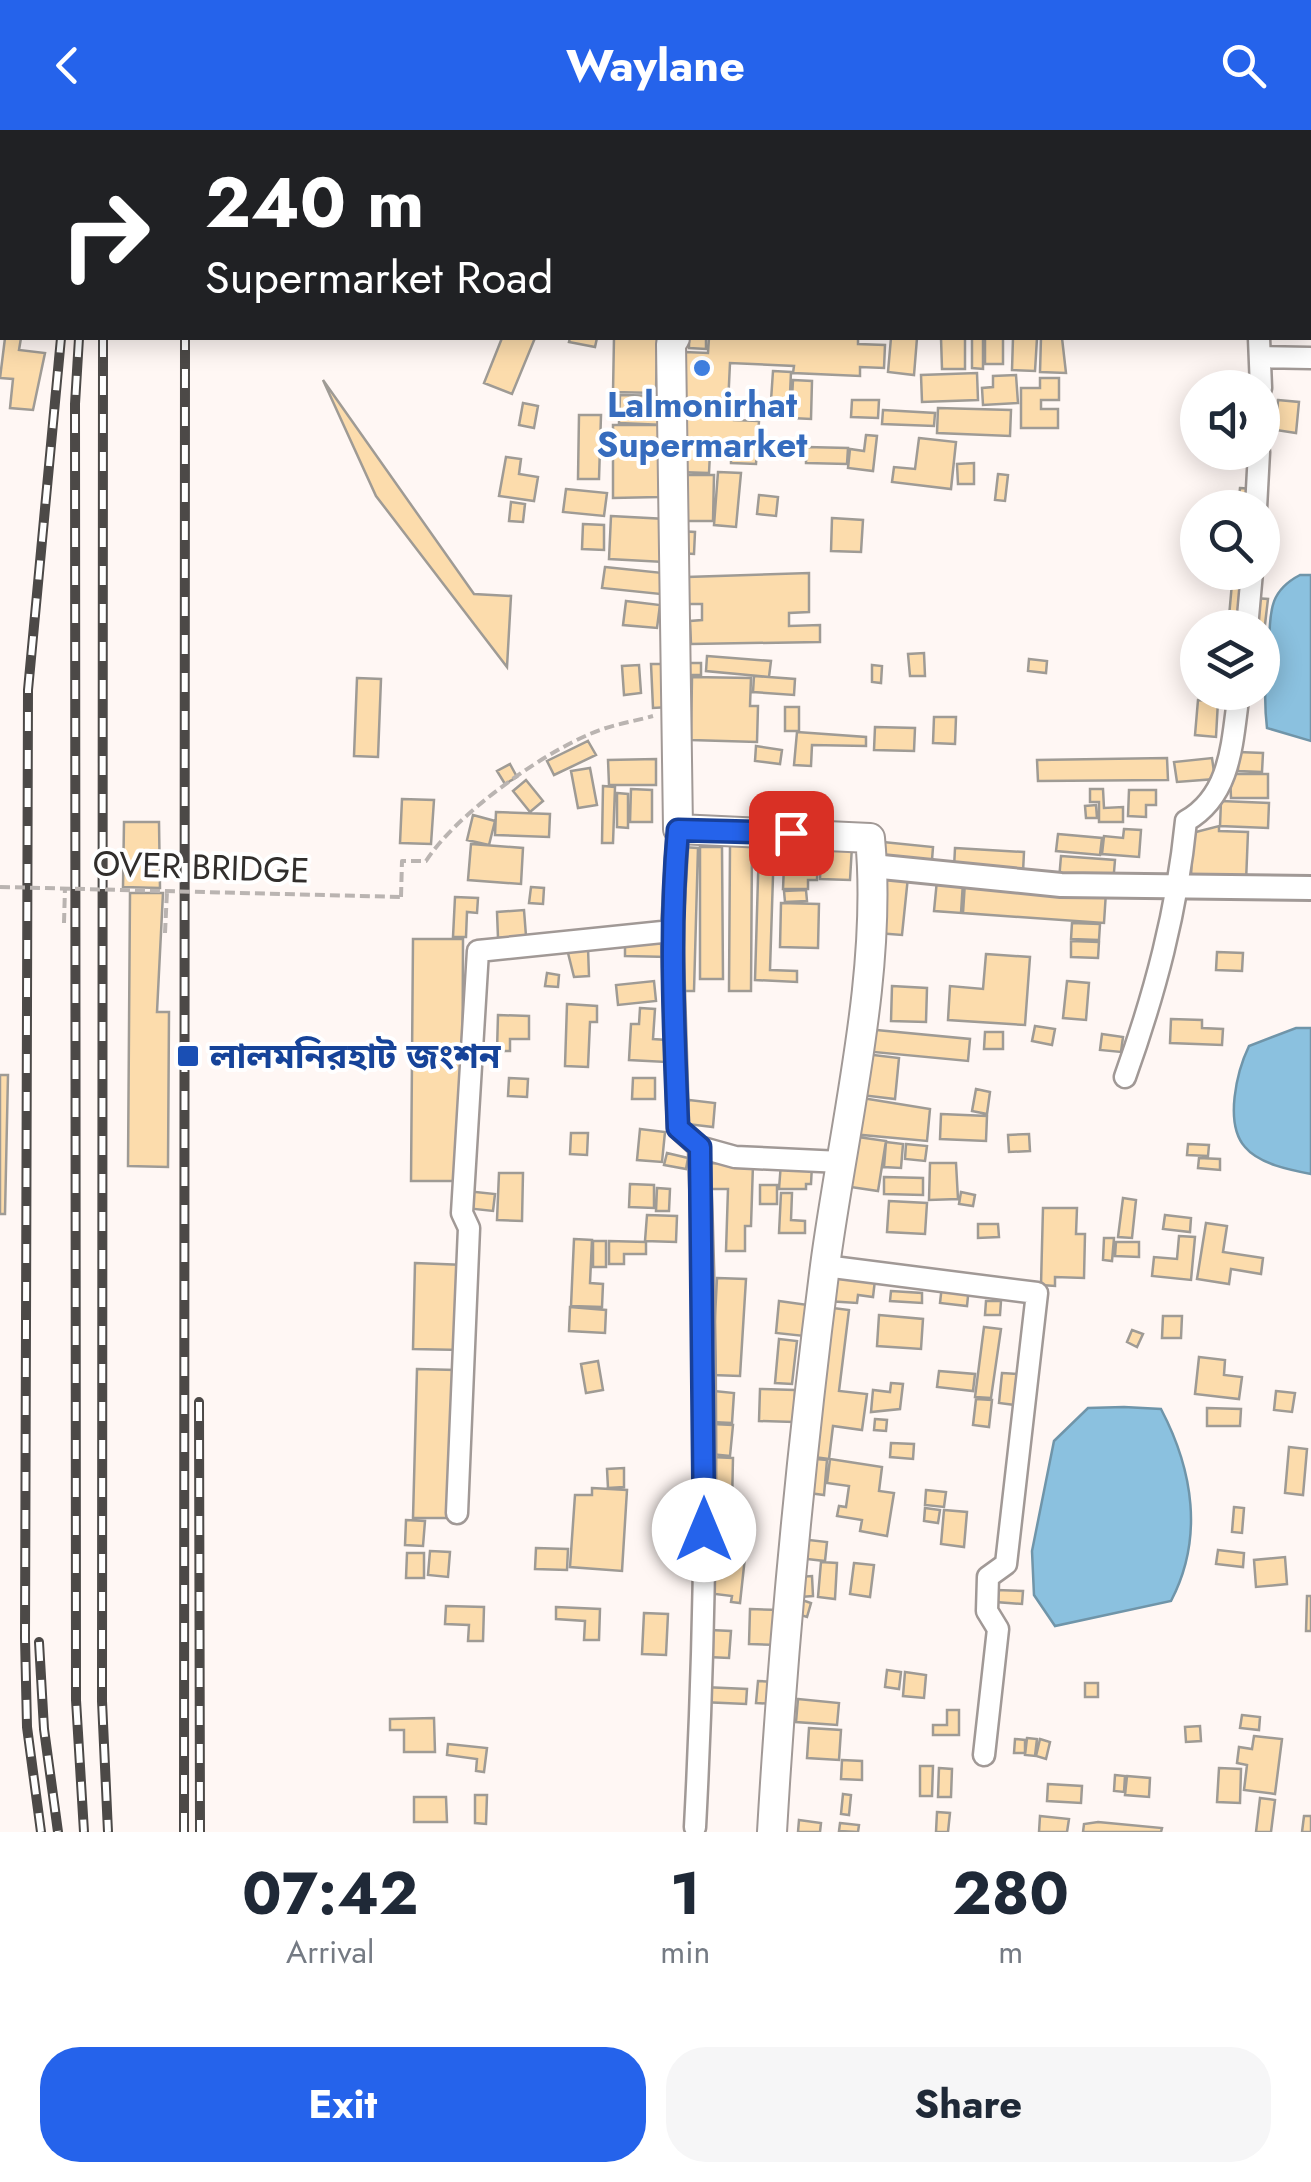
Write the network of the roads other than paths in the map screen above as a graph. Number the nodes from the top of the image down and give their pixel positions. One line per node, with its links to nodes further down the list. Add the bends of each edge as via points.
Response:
1 (673, 340): 5 (main road)
2 (1260, 347): 3 (street)
3 (1311, 358)
4 (1236, 710): 7 (street, via 1211,807 1186,821)
5 (678, 830): 6 (main road, via 870,838); 9 (street)
6 (872, 866): 7 (street, via 1010,881); 12 (main road, via 876,903)
7 (1180, 888): 8 (street); 10 (street, via 1156,992)
8 (1311, 888)
9 (672, 932): 11 (street, via 678,1128); 14 (street, via 478,951 462,1213 469,1228)
10 (1124, 1077)
11 (700, 1147): 12 (street, via 735,1157); 16 (street, via 705,1494)
12 (841, 1162): 13 (main road)
13 (825, 1266): 15 (street, via 1036,1293 1006,1564 988,1577 987,1610 998,1629); 17 (main road, via 782,1656)
14 (457, 1513)
15 (984, 1756)
16 (695, 1827)
17 (772, 1832)

